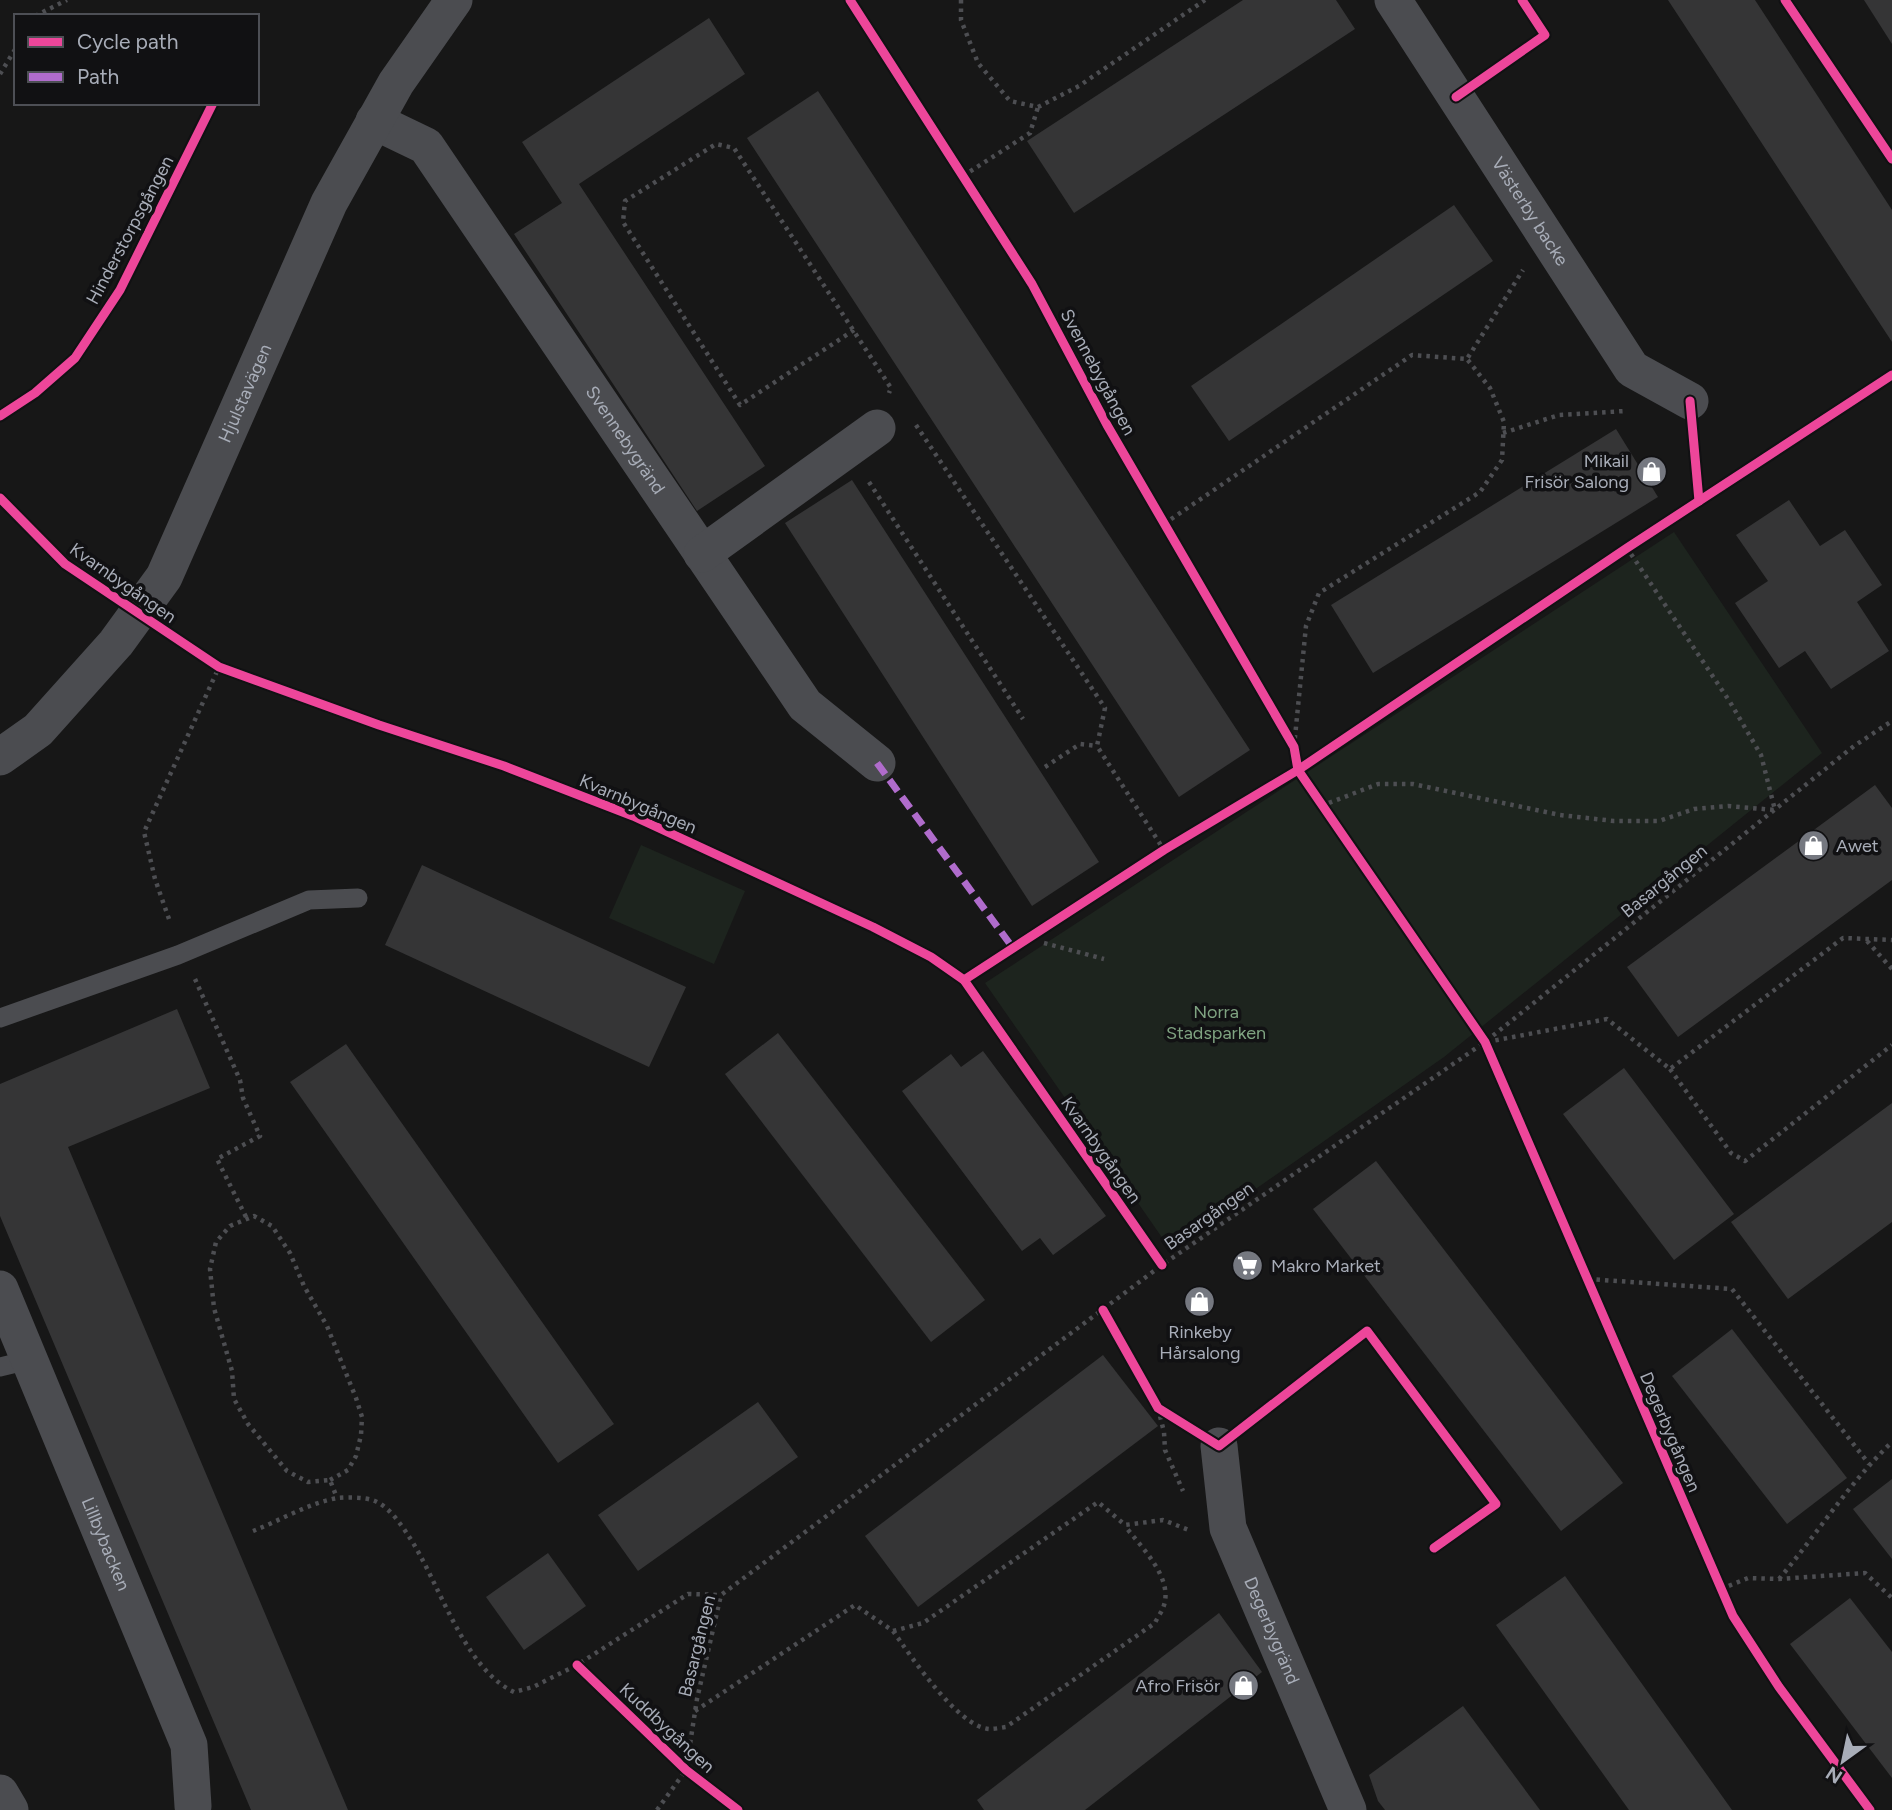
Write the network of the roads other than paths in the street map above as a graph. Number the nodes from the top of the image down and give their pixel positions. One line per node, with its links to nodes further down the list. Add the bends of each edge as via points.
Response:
1 (454, 0): 3 (street, Hjulstavägen)
2 (1393, 0): 4 (street, Västerby backe, via 1632,369)
3 (374, 121): 6 (street, Svennebygränd, via 426,146); 7 (street, Hjulstavägen, via 329,203 164,577 116,643 38,730)
4 (1690, 401)
5 (877, 428): 6 (street)
6 (702, 554): 8 (street, Svennebygränd, via 805,705)
7 (0, 757)
8 (877, 762)
9 (358, 898): 10 (lane, via 309,900 183,952)
10 (0, 1018)
11 (0, 1289): 12 (street, Lillbybacken)
12 (14, 1364): 15 (street, Lillbybacken, via 189,1745)
13 (1219, 1446): 17 (street, Degerbygränd, via 1228,1528)
14 (0, 1793): 16 (street)
15 (193, 1806)
16 (10, 1810)
17 (1348, 1810)

